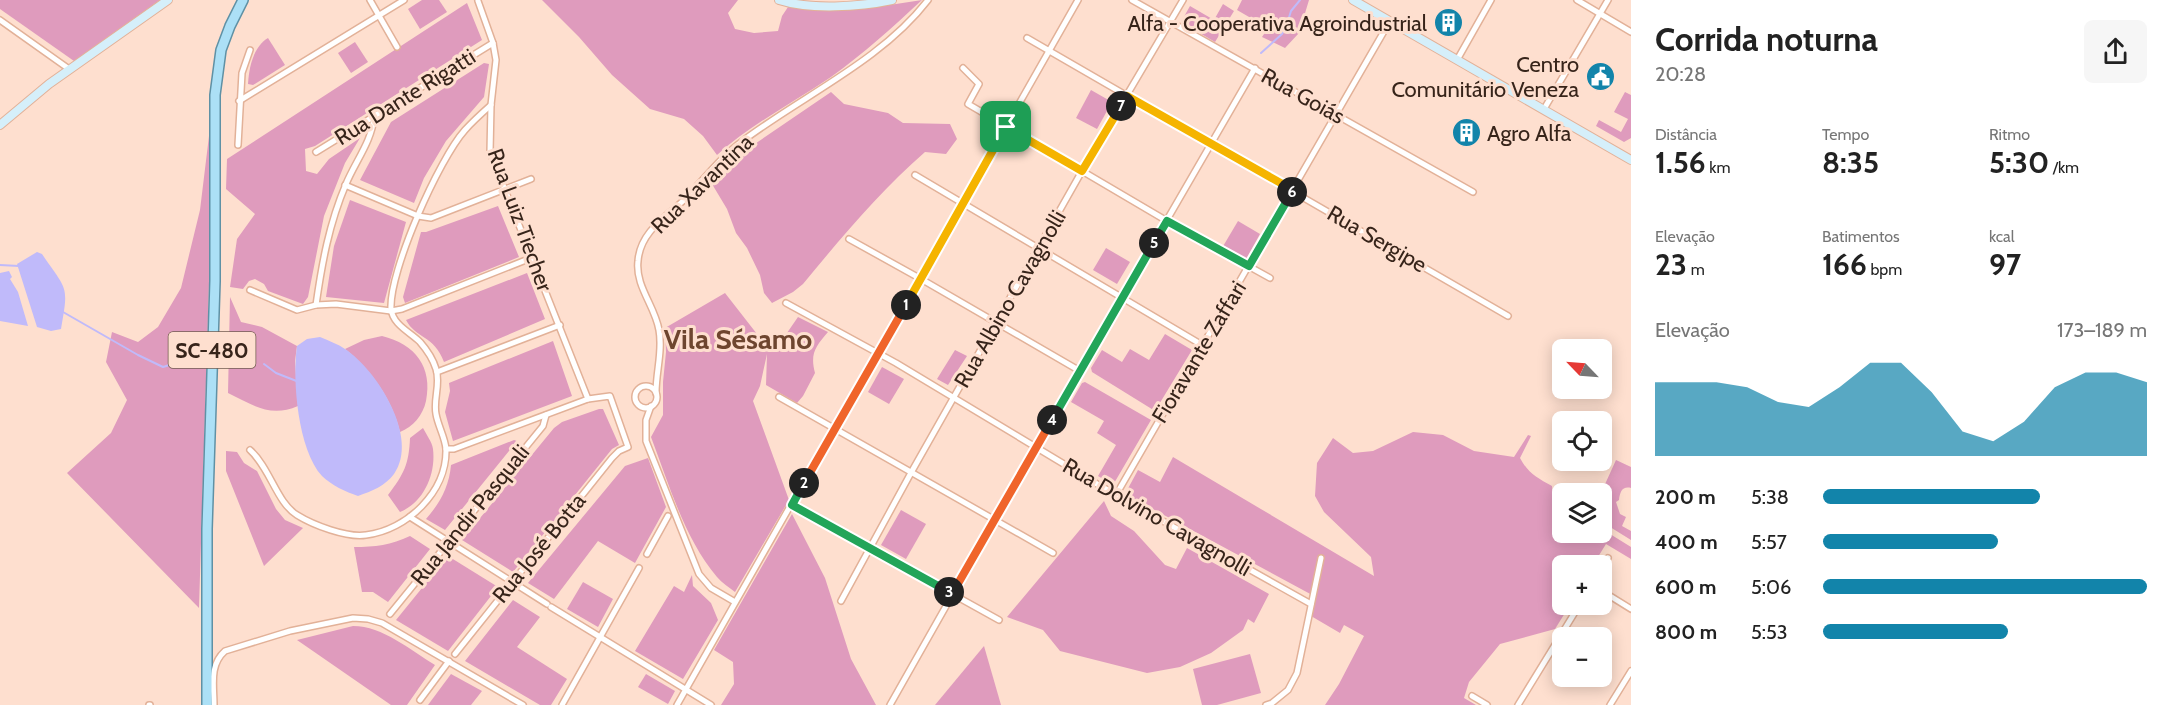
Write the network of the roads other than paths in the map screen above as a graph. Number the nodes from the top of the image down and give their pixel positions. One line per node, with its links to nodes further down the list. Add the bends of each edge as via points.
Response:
1 (168, 0): 30 (main road)
2 (243, 0): 114 (main road, SC-480, via 221,50 215,95)
3 (370, 0): 17 (street)
4 (404, 0): 17 (street)
5 (778, 0): 6 (main road, via 830,6)
6 (892, 0)
7 (928, 0): 71 (street, Rua Xavantina, via 880,47 745,139 653,227 642,243 638,261 639,280 659,329 661,354)
8 (1078, 0): 26 (street)
9 (1132, 0): 20 (street, Rua Goiás)
10 (1183, 0): 20 (street, Rua Albino Cavagnolli)
11 (1353, 0): 19 (main road)
12 (1491, 0): 27 (street)
13 (1576, 0): 16 (street)
14 (1608, 0): 16 (street)
15 (478, 1): 23 (street, Rua Luiz Tiecher)
16 (1600, 14): 21 (street); 34 (street)
17 (380, 15): 24 (street); 32 (street)
18 (0, 20): 30 (street)
19 (1390, 21): 27 (main road); 35 (street, Fioravante Zaffari)
20 (1170, 22): 29 (street, Rua Goiás); 31 (street, Rua Albino Cavagnolli)
21 (1631, 32)
22 (1027, 38): 26 (street, Rua Sergipe)
23 (493, 43): 33 (street, Rua Luiz Tiecher, via 496,60); 36 (street, Rua Dante Rigatti)
24 (397, 47)
25 (250, 50): 32 (street)
26 (1049, 51): 31 (street, Rua Sergipe); 38 (street)
27 (1457, 60): 34 (main road)
28 (963, 68): 38 (street, via 979,84 968,104)
29 (1255, 68): 35 (street, Rua Goiás); 39 (street)
30 (69, 69): 37 (main road)
31 (1127, 96): 39 (street, Rua Sergipe); 43 (street, Rua Albino Cavagnolli)
32 (239, 102): 40 (street)
33 (491, 105): 47 (street, Rua Luiz Tiecher, via 490,152); 51 (street, via 464,131 436,176)
34 (1544, 109): 42 (main road)
35 (1337, 115): 48 (street, Fioravante Zaffari); 49 (street, Rua Goiás)
36 (374, 117): 41 (street, Rua Dante Rigatti); 46 (street, via 373,128)
37 (0, 125)
38 (1006, 127): 43 (street); 50 (street)
39 (1211, 144): 48 (street, Rua Sergipe); 52 (street)
40 (238, 145)
41 (316, 152)
42 (1631, 160)
43 (1082, 171): 52 (street); 54 (street, Rua Albino Cavagnolli)
44 (915, 176): 50 (street)
45 (531, 179): 47 (street)
46 (345, 185): 51 (street); 62 (street, via 324,248)
47 (505, 189): 51 (street, via 431,218); 55 (street, Rua Luiz Tiecher)
48 (1293, 190): 56 (street, Fioravante Zaffari); 64 (street, Rua Sergipe)
49 (1473, 192)
50 (962, 204): 54 (street); 58 (street)
51 (418, 216): 63 (street, via 404,251)
52 (1167, 221): 56 (street); 60 (street)
53 (849, 239): 58 (street)
54 (1039, 249): 60 (street); 65 (street, Rua Albino Cavagnolli)
55 (531, 258): 63 (street); 66 (street, Rua Luiz Tiecher)
56 (1249, 266): 57 (street); 67 (street, Fioravante Zaffari)
57 (1270, 278)
58 (921, 279): 65 (street); 68 (street)
59 (250, 290): 62 (street, via 297,310)
60 (1121, 298): 67 (street); 69 (street)
61 (786, 303): 68 (street, Rua Dolvino Cavagnolli)
62 (316, 305): 63 (street)
63 (391, 311): 70 (street, via 398,324 420,342)
64 (1508, 316)
65 (997, 324): 69 (street); 76 (street, Rua Albino Cavagnolli)
66 (560, 325): 70 (street); 75 (street, Rua Luiz Tiecher)
67 (1202, 345): 86 (street, Fioravante Zaffari)
68 (879, 353): 76 (street, Rua Dolvino Cavagnolli); 81 (street)
69 (1080, 371): 82 (street)
70 (437, 372): 83 (street, via 436,415)
71 (656, 375): 72 (street); 73 (street, Rua Xavantina)
72 (644, 386): 73 (street); 77 (street, via 635,393)
73 (656, 393): 78 (street, via 657,399)
74 (779, 397): 81 (street)
75 (588, 399): 79 (street); 97 (street, Rua José Botta, via 610,396 628,447 612,458)
76 (954, 399): 82 (street, Rua Dolvino Cavagnolli); 85 (street, Rua Albino Cavagnolli)
77 (639, 406): 78 (street); 80 (street)
78 (651, 406): 80 (street)
79 (546, 415): 83 (street); 91 (street, Rua Jandir Pasquali, via 543,426)
80 (646, 420): 101 (street, via 646,441 699,574 711,588)
81 (835, 428): 85 (street); 87 (street)
82 (1037, 447): 86 (street, Rua Dolvino Cavagnolli); 90 (street)
83 (446, 449): 89 (street, via 442,474 431,496)
84 (250, 450): 89 (street, via 261,460 286,507 298,516 345,535 366,535 392,528)
85 (912, 471): 90 (street); 92 (street, Rua Albino Cavagnolli)
86 (1116, 495): 102 (street, Rua Dolvino Cavagnolli)
87 (792, 505): 92 (street); 101 (street)
88 (668, 516): 94 (street)
89 (410, 517): 91 (street)
90 (996, 519): 93 (street); 98 (street)
91 (448, 541): 97 (street); 104 (street, Rua Jandir Pasquali)
92 (870, 548): 98 (street); 100 (street, Rua Albino Cavagnolli)
93 (1053, 553)
94 (647, 554)
95 (1321, 558): 102 (street)
96 (639, 568): 107 (street)
97 (512, 581): 107 (street); 108 (street, Rua José Botta)
98 (952, 594): 106 (street); 120 (street)
99 (1612, 597): 103 (street)
100 (841, 601)
101 (735, 602): 111 (street)
102 (1311, 604): 121 (street, via 1297,673 1288,690)
103 (1631, 609)
104 (390, 614)
105 (1573, 615): 123 (street)
106 (999, 620)
107 (600, 636): 111 (street); 117 (street)
108 (455, 654)
109 (449, 661): 113 (street); 115 (street, via 382,623 353,618 225,651 214,668); 116 (street)
110 (1631, 671): 124 (street)
111 (686, 690): 118 (street); 119 (street)
112 (1472, 696): 122 (street)
113 (420, 700)
114 (207, 705)
115 (214, 705)
116 (523, 705)
117 (562, 705)
118 (677, 705)
119 (711, 705)
120 (890, 705)
121 (1266, 705)
122 (1487, 705)
123 (1518, 705)
124 (1610, 705)

